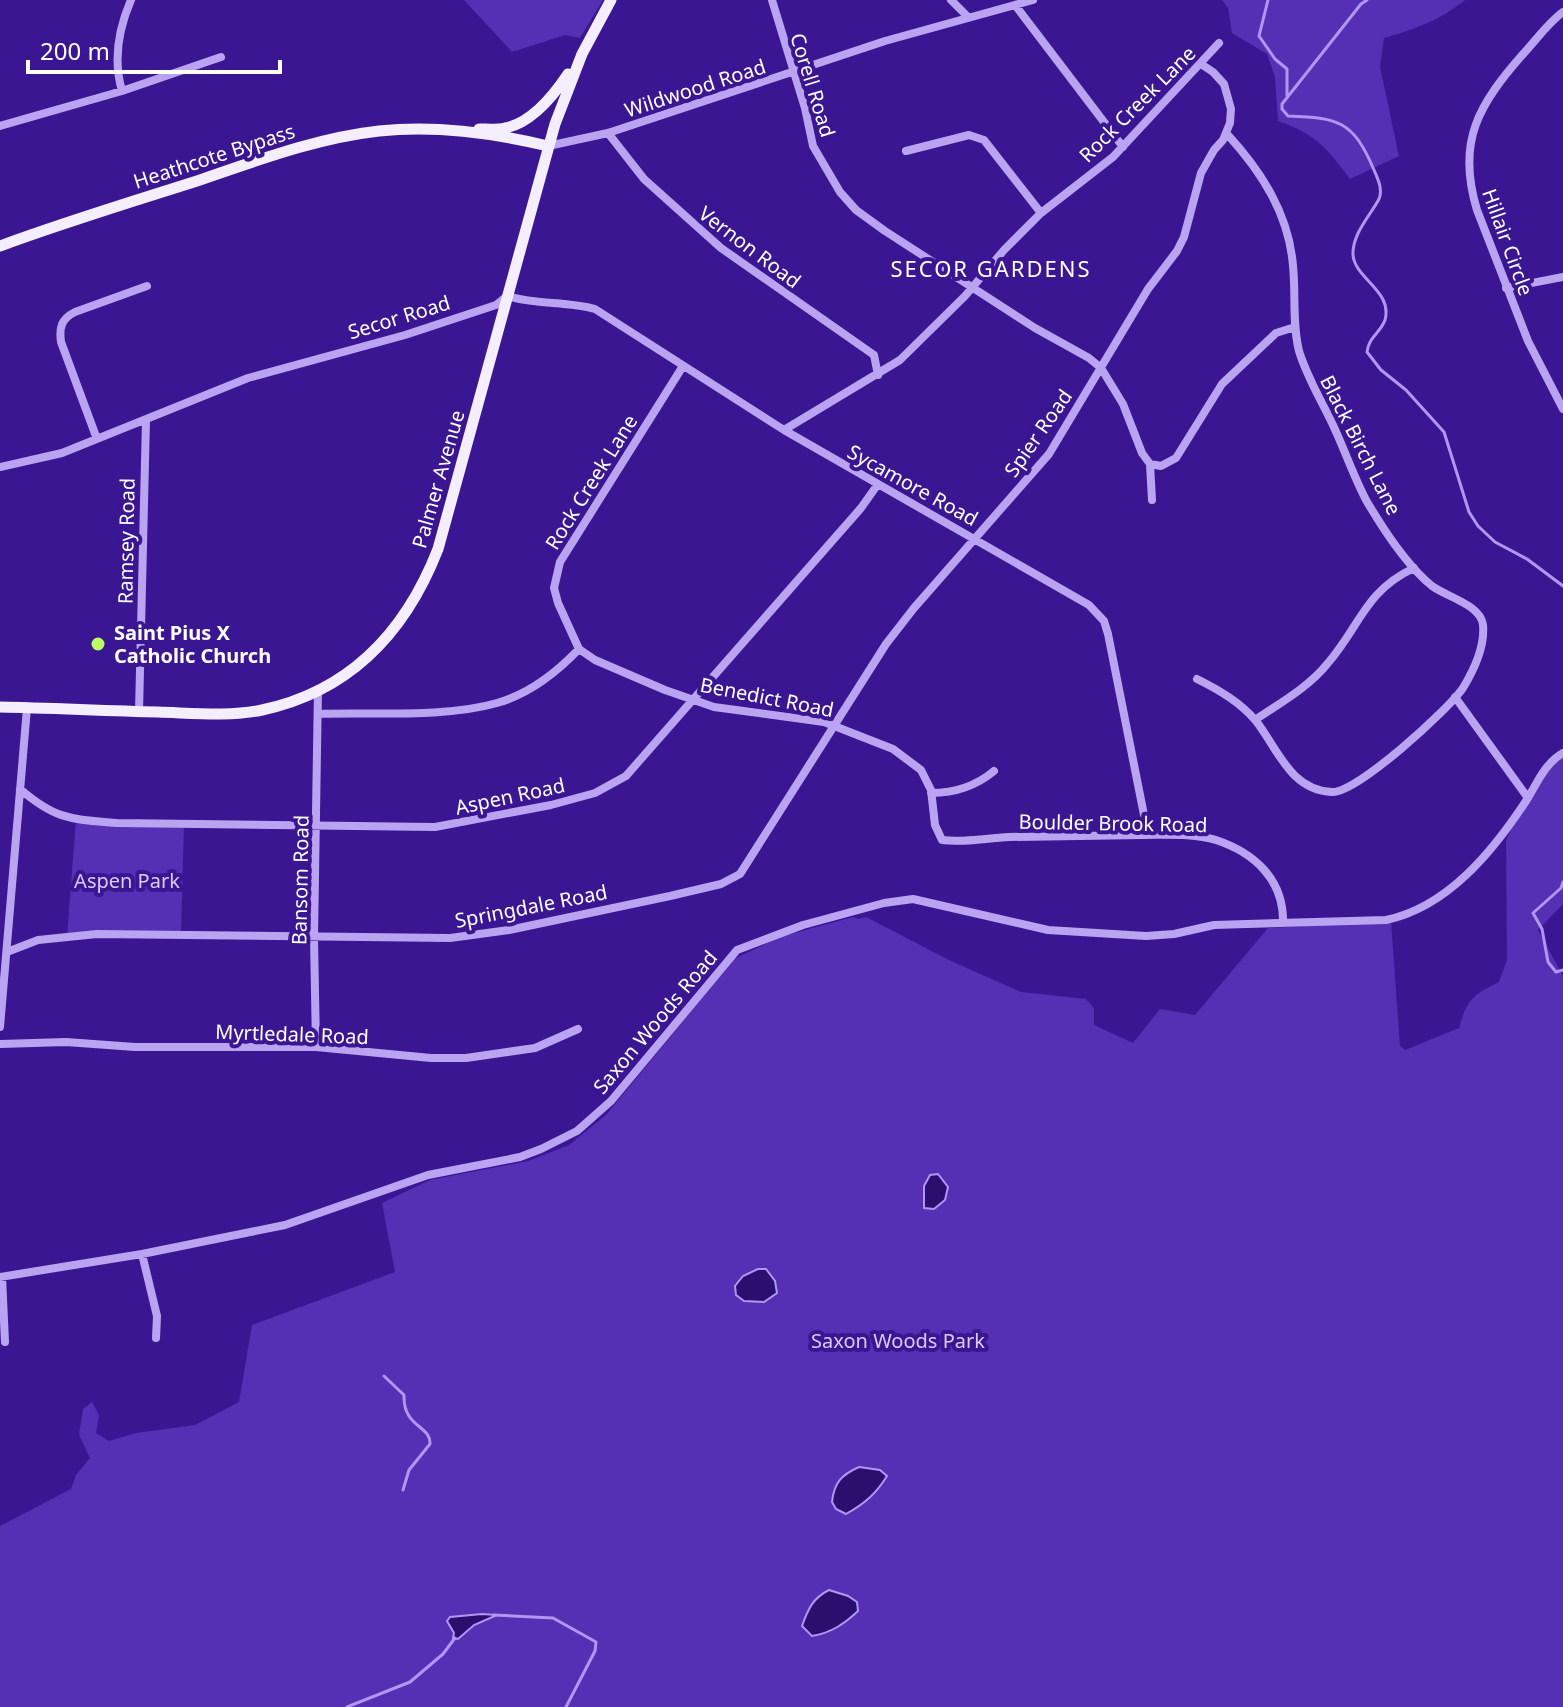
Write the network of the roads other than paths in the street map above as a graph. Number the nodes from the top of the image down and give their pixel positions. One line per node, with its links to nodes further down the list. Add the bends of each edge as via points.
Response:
1 (131, 0): 14 (street, via 118,40)
2 (611, 0): 10 (main road)
3 (772, 0): 13 (street, Corell Road)
4 (951, 0): 8 (street)
5 (1033, 0): 6 (street, Wildwood Road)
6 (1015, 5): 8 (street, Wildwood Road); 20 (street)
7 (1563, 12): 27 (street, Hillair Circle, via 1491,91 1471,136 1471,190)
8 (968, 17): 13 (street, Wildwood Road)
9 (1219, 43): 12 (street, Rock Creek Lane)
10 (582, 54): 16 (main road, via 555,92 524,120 507,128); 19 (main road)
11 (221, 57): 14 (street)
12 (1201, 64): 18 (street, via 1224,84 1231,109); 20 (street, Rock Creek Lane)
13 (795, 72): 17 (street, Wildwood Road); 26 (street, Corell Road, via 813,146 840,192 856,210)
14 (122, 91): 15 (street)
15 (0, 126)
16 (445, 130): 19 (main road); 23 (main road, Heathcote Bypass, via 378,131 316,143)
17 (608, 133): 19 (street, Wildwood Road); 32 (street, Vernon Road, via 644,179 721,248 874,355)
18 (1227, 134): 29 (street, Black Birch Lane, via 1280,211 1293,264); 31 (street, Spier Road, via 1201,173 1177,251)
19 (548, 146): 28 (main road)
20 (1123, 147): 22 (street, Rock Creek Lane)
21 (906, 151): 22 (street, via 969,135 984,140)
22 (1041, 213): 26 (street, Rock Creek Lane)
23 (0, 246)
24 (1563, 277): 27 (street)
25 (147, 286): 36 (street, via 68,315 60,327)
26 (972, 288): 31 (street, Corell Road); 32 (street, Rock Creek Lane, via 917,345)
27 (1506, 288): 33 (street, Hillair Circle)
28 (507, 296): 30 (street, Sycamore Road, via 595,309); 34 (street, Secor Road, via 496,305 405,335 248,378); 45 (main road, Palmer Avenue, via 430,568 406,615 381,646 356,668)
29 (1295, 327): 37 (street, via 1276,333 1222,384 1176,458 1161,466); 42 (street, Black Birch Lane, via 1309,379 1356,480)
30 (683, 366): 35 (street, Sycamore Road); 43 (street, Rock Creek Lane, via 560,562 554,588)
31 (1101, 368): 37 (street, Corell Road); 41 (street, Spier Road, via 1040,466)
32 (878, 375): 35 (street, Rock Creek Lane)
33 (1563, 409)
34 (146, 420): 36 (street, Secor Road); 50 (street, Ramsey Road)
35 (784, 430): 39 (street, Sycamore Road)
36 (97, 439): 38 (street, Secor Road)
37 (1150, 464): 40 (street, Corell Road)
38 (0, 467)
39 (878, 484): 41 (street, Sycamore Road); 47 (street, Aspen Road)
40 (1152, 500)
41 (974, 538): 53 (street, Spier Road, via 886,644); 60 (street, Sycamore Road, via 1089,605 1104,621)
42 (1414, 568): 46 (street, Black Birch Lane, via 1482,619 1477,661); 52 (street, via 1378,591 1329,663 1306,685)
43 (579, 649): 47 (street, Benedict Road); 51 (street, via 535,686 499,703 449,711)
44 (1197, 679): 52 (street, via 1230,697)
45 (318, 689): 50 (main road, Palmer Avenue, via 261,710); 51 (street)
46 (1455, 697): 52 (street, via 1383,763 1340,791 1307,786 1290,772); 58 (street)
47 (691, 699): 53 (street, Benedict Road); 59 (street, Aspen Road, via 626,776 595,793 435,827)
48 (0, 707): 49 (main road, Palmer Avenue)
49 (27, 708): 50 (main road, Palmer Avenue); 56 (street)
50 (139, 712)
51 (318, 714): 59 (street, Bansom Road)
52 (1255, 720)
53 (834, 725): 57 (street, Benedict Road, via 908,757); 63 (street, Springdale Road, via 746,867 732,879 480,934)
54 (1563, 753): 58 (street, Saxon Woods Road, via 1547,765)
55 (994, 771): 57 (street, via 959,790)
56 (20, 789): 59 (street, Aspen Road, via 69,819); 64 (street)
57 (931, 793): 61 (street, Benedict Road)
58 (1528, 798): 62 (street, Saxon Woods Road, via 1492,848 1440,897 1410,913 1386,920)
59 (316, 825): 63 (street, Bansom Road)
60 (1148, 835): 61 (street, Boulder Brook Road); 62 (street, Boulder Brook Road, via 1214,839 1250,856 1270,874)
61 (942, 840)
62 (1283, 923): 69 (street, Saxon Woods Road, via 1214,925 1146,936 1048,930 913,899 803,925 737,950 611,1101 561,1141 520,1157 428,1175 285,1225)
63 (314, 937): 64 (street, Springdale Road, via 97,934 38,940); 68 (street, Bansom Road)
64 (7, 952): 65 (street)
65 (0, 1027)
66 (578, 1029): 68 (street, Myrtledale Road, via 535,1048 466,1058)
67 (0, 1044): 68 (street, Myrtledale Road)
68 (316, 1047)
69 (142, 1254): 70 (street, Saxon Woods Road); 71 (street, via 157,1316)
70 (1, 1277): 72 (street)
71 (156, 1338)
72 (5, 1342)

